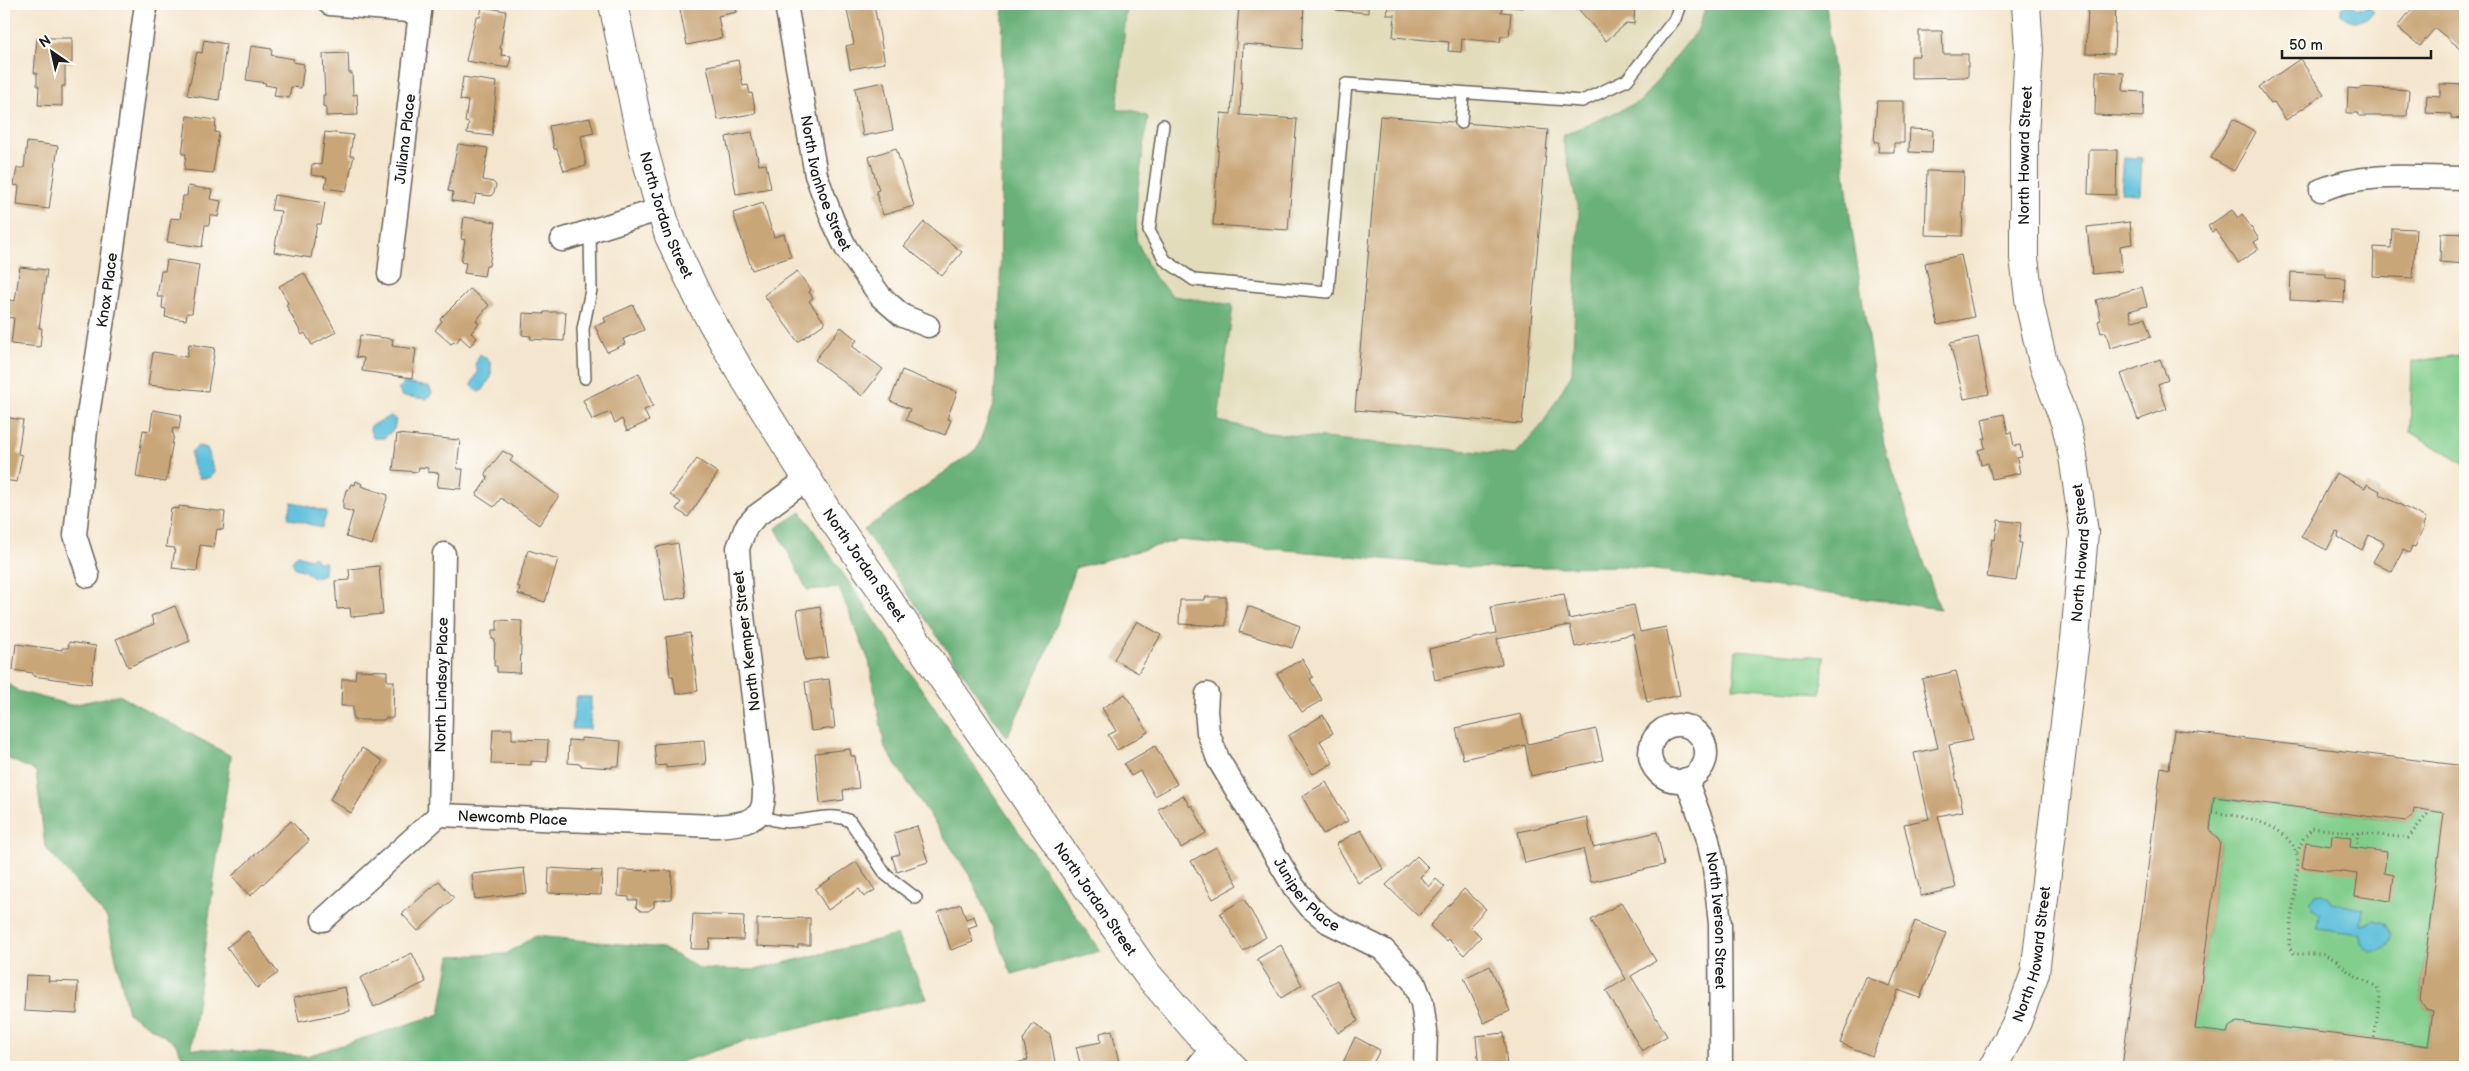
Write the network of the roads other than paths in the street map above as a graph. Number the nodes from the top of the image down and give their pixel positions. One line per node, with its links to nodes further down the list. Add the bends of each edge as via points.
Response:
1 (146, 4): 21 (street, Knox Place, via 87,421 75,535)
2 (330, 4): 7 (street)
3 (613, 4): 13 (street, North Jordan Street, via 642,143)
4 (786, 4): 17 (street, North Ivanhoe Street, via 816,175 833,221 846,248 882,297 903,316)
5 (1680, 4): 8 (lane, via 1675,19 1627,80 1582,101)
6 (2026, 4): 32 (street, North Howard Street, via 2029,50 2024,138 2024,258 2044,366 2074,456 2084,536 2075,640 2036,966 2017,1022)
7 (420, 8): 16 (street, Juliana Place)
8 (1463, 93): 9 (lane); 10 (lane, via 1346,84 1328,292 1194,280 1165,260 1149,230)
9 (1461, 123)
10 (1163, 125)
11 (2465, 178): 12 (street, via 2367,177 2341,181)
12 (2320, 190)
13 (661, 209): 14 (street); 19 (street, North Jordan Street, via 669,236 701,303)
14 (590, 232): 15 (street); 18 (lane, via 591,290 583,329)
15 (562, 240)
16 (389, 274)
17 (928, 326)
18 (585, 378)
19 (806, 480): 25 (street, North Kemper Street, via 756,516 746,527 738,548 764,788 762,808); 28 (street, North Jordan Street)
20 (444, 554): 24 (street, North Lindsay Place)
21 (88, 576)
22 (1207, 694): 30 (street, Juniper Place, via 1208,732 1218,759 1294,887 1320,915 1345,932 1373,942 1384,950 1414,982 1425,1022)
23 (1686, 780): 31 (street, North Iverson Street, via 1707,836 1714,867 1720,924)
24 (439, 815): 25 (street, Newcomb Place, via 700,826 731,826); 27 (street, Newcomb Place)
25 (751, 818): 26 (lane, via 797,821 841,817 850,821 886,875)
26 (916, 898)
27 (323, 920)
28 (1204, 1058): 29 (street, North Jordan Street)
29 (1233, 1067)
30 (1425, 1067)
31 (1721, 1067)
32 (1993, 1067)

